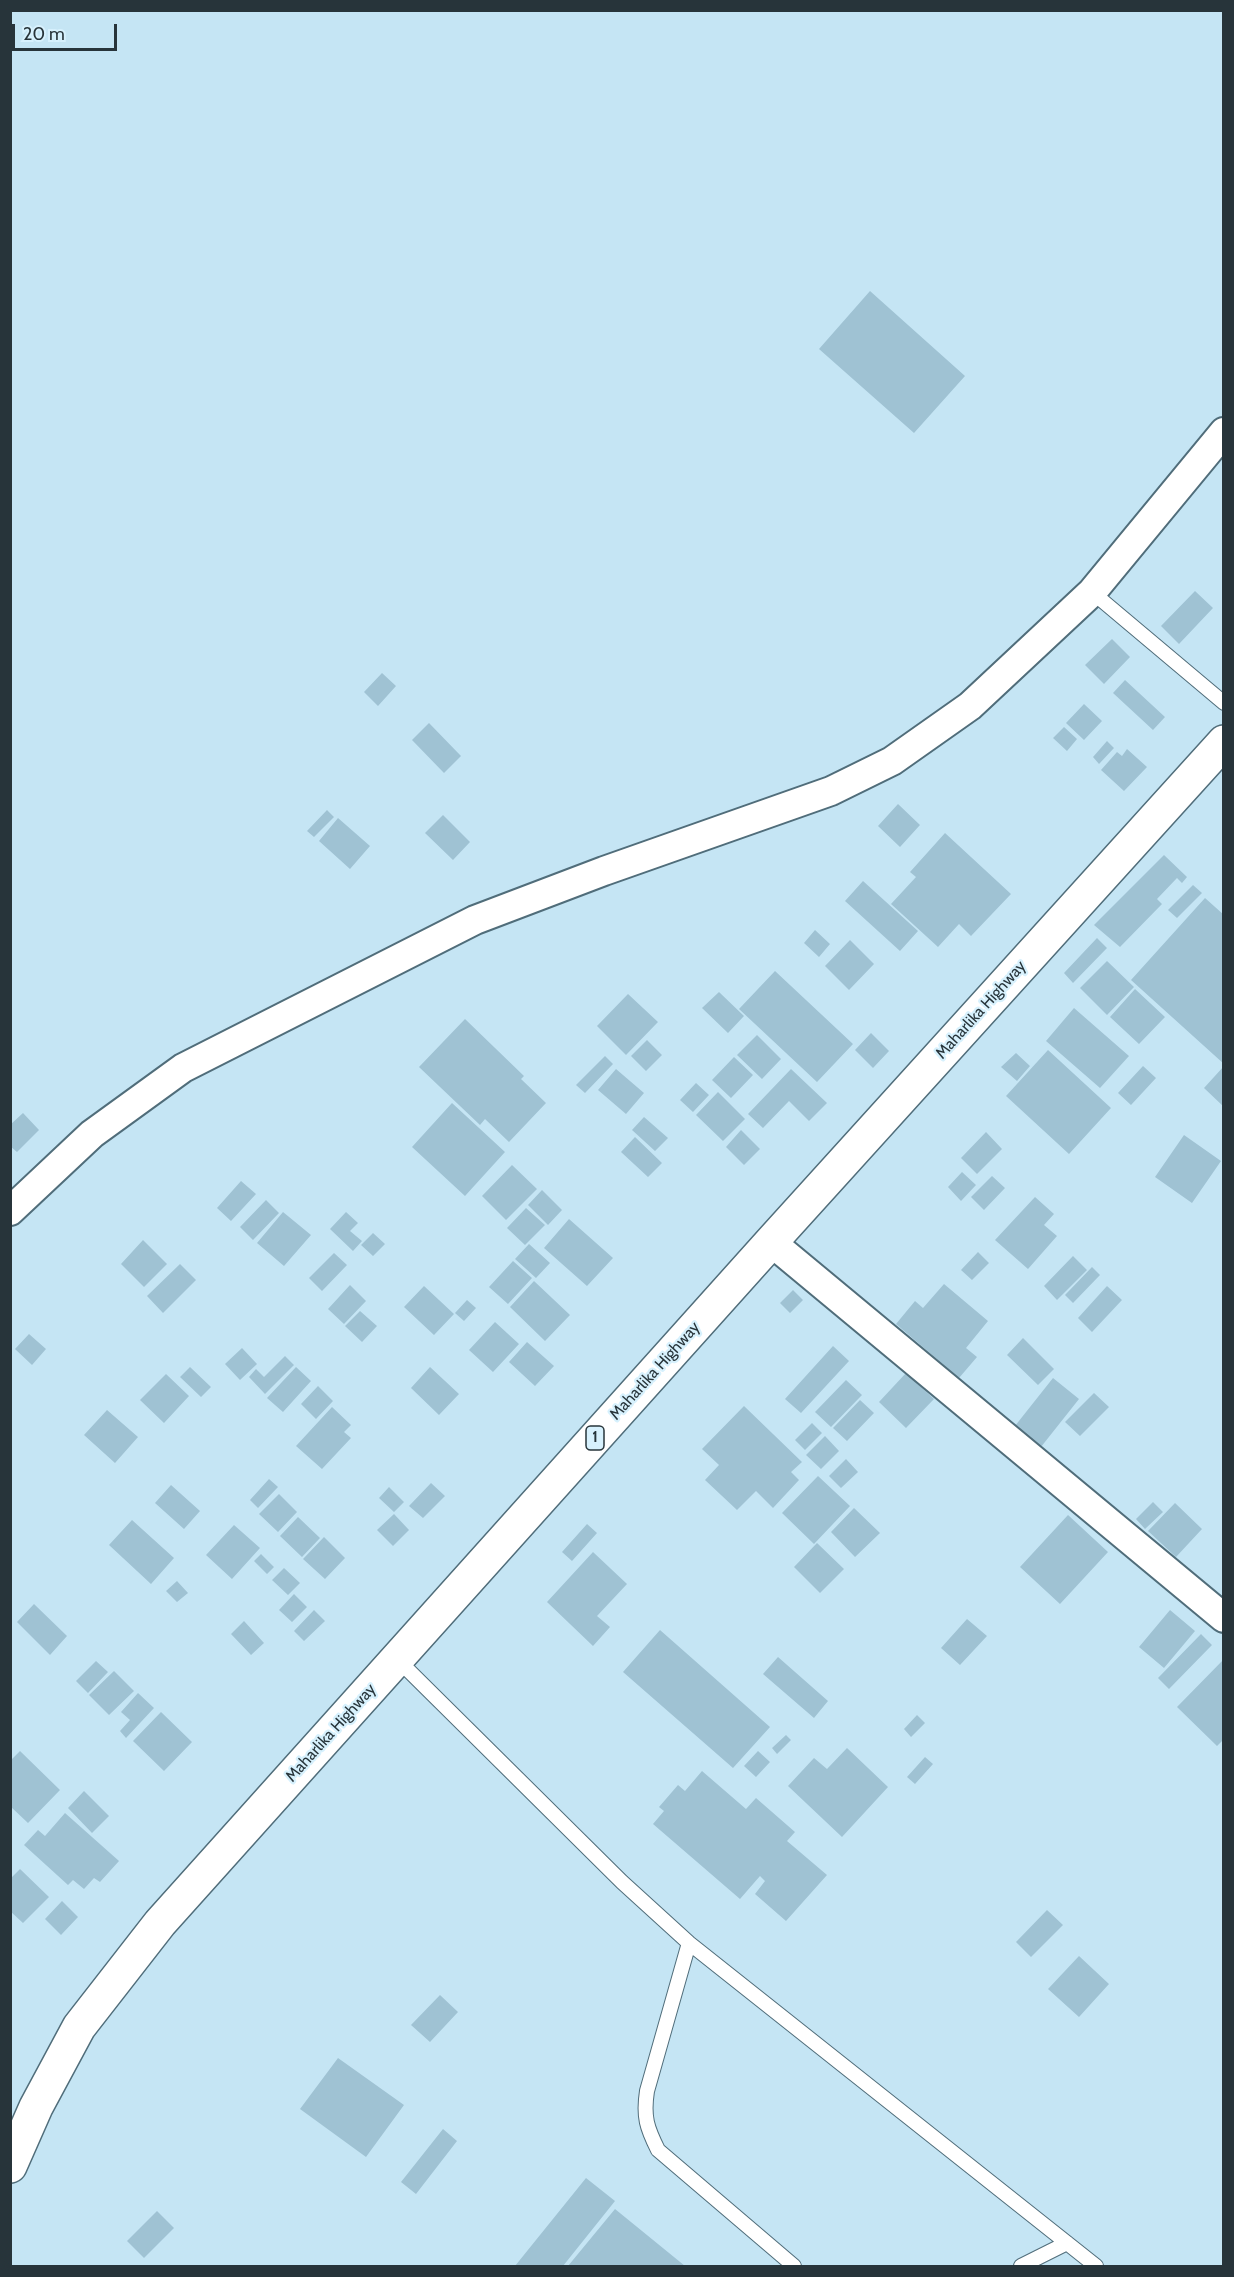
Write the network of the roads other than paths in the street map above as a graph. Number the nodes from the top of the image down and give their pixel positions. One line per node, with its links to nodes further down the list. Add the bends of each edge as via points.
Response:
1 (1224, 432): 2 (street)
2 (1092, 592): 3 (lane); 5 (street, via 970,706 892,761 831,791 475,920 183,1068 92,1134)
3 (1224, 703)
4 (1224, 742): 6 (highway, Maharlika Highway / 1)
5 (10, 1211)
6 (771, 1242): 7 (street); 8 (highway, Maharlika Highway / 1)
7 (1224, 1618)
8 (397, 1659): 9 (lane); 10 (highway, Maharlika Highway / 1, via 160,1923 79,2027)
9 (689, 1943): 11 (lane); 12 (lane, via 647,2091 647,2128 658,2150)
10 (10, 2166)
11 (1066, 2243): 13 (lane); 14 (lane)
12 (794, 2266)
13 (1021, 2266)
14 (1096, 2266)

